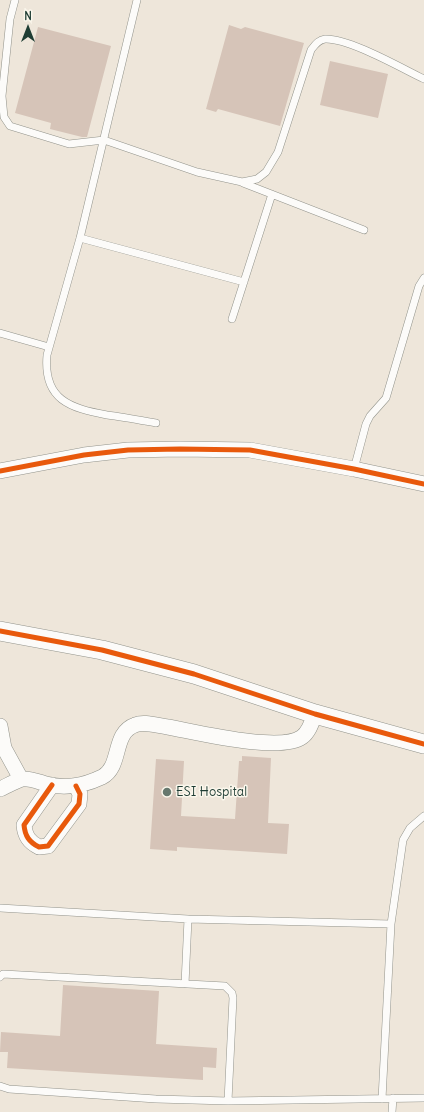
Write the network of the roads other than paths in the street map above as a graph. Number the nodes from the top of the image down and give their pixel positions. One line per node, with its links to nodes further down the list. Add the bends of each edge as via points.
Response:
1 (15, 0): 4 (lane, via 10,19 2,96 2,108 10,126 69,144)
2 (137, 0): 4 (lane)
3 (424, 79): 5 (lane, via 337,40 324,39 317,42 311,50 278,152 266,172 258,179)
4 (104, 140): 5 (lane, via 197,172); 8 (lane)
5 (242, 182): 6 (lane)
6 (272, 194): 7 (lane); 10 (lane)
7 (364, 230)
8 (80, 238): 10 (lane); 13 (lane)
9 (424, 278): 15 (lane, via 419,286 386,398 366,424)
10 (244, 282): 11 (lane)
11 (232, 319)
12 (0, 334): 13 (lane)
13 (49, 347): 14 (lane, via 46,369 48,380 67,404 80,410)
14 (156, 423)
15 (354, 468): 16 (street, via 250,450 180,448 84,455); 17 (street)
16 (0, 471)
17 (424, 484)
18 (0, 631): 19 (street, via 102,650 194,674)
19 (315, 714): 21 (street); 24 (street, via 308,732 302,737 282,744 247,741 151,724 135,725 124,732 106,774)
20 (0, 726): 22 (street, via 4,748)
21 (424, 744)
22 (21, 780): 23 (street); 25 (street)
23 (52, 785): 24 (street); 24 (street, via 24,825 28,838 39,847 48,846 79,804 80,794)
24 (76, 786)
25 (0, 789)
26 (424, 816): 29 (lane, via 410,828 403,840)
27 (0, 908): 28 (lane)
28 (188, 919): 29 (lane); 31 (lane)
29 (391, 924): 35 (lane)
30 (0, 976): 31 (lane, via 3,974)
31 (185, 984): 36 (lane, via 225,986 232,993)
32 (0, 1086): 36 (lane, via 9,1089 156,1099)
33 (393, 1098): 34 (lane); 35 (lane); 37 (lane)
34 (424, 1098)
35 (382, 1099): 36 (lane)
36 (228, 1101)
37 (392, 1112)

